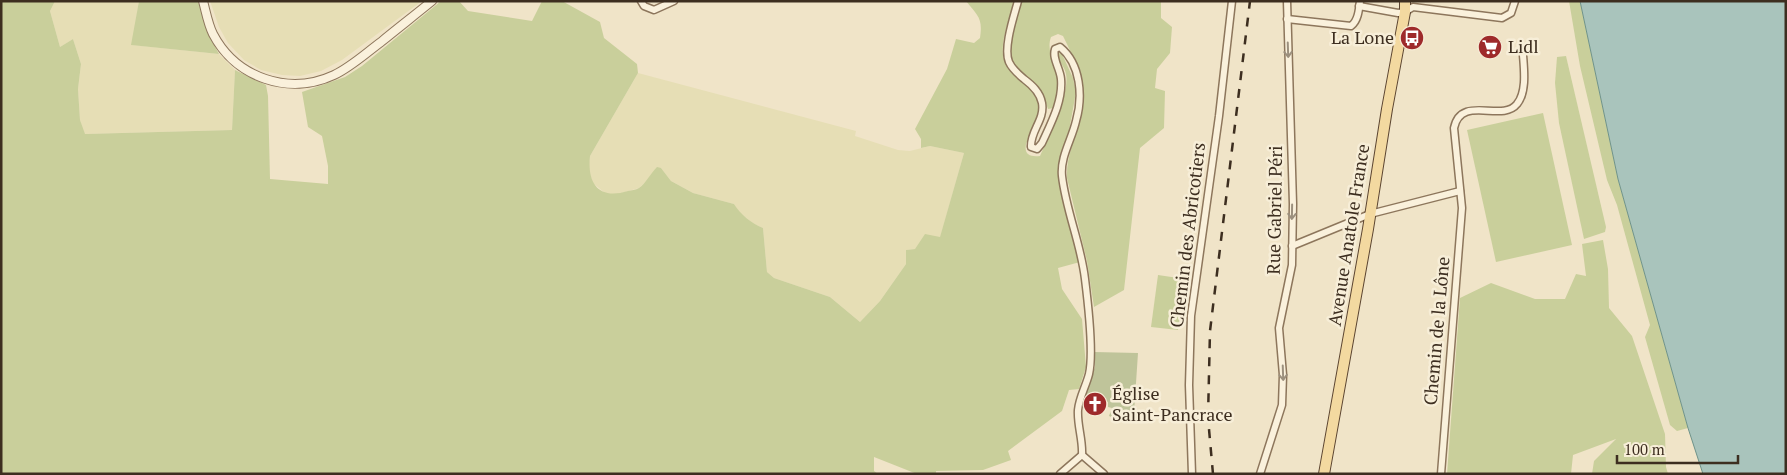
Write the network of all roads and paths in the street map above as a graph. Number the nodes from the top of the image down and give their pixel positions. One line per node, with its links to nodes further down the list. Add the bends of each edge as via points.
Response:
1 (202, 1): 2 (street, via 213,33 223,50 238,65 273,82 290,84 311,83 334,75)
2 (432, 1)
3 (641, 1): 4 (street, via 654,10)
4 (674, 1)
5 (1018, 1): 17 (street, via 1007,56 1012,68 1035,88 1041,99 1043,114 1032,139 1033,149 1042,143 1060,96 1060,70 1053,55 1055,49 1060,47 1066,52 1080,88 1076,120 1062,174 1085,278 1088,319 1089,373 1078,410)
6 (1232, 1): 20 (street, Chemin des Abricotiers, via 1191,316)
7 (1287, 1): 12 (street, Rue Gabriel Péri)
8 (1405, 1): 11 (main road, Avenue Anatole France)
9 (1515, 1): 11 (street, via 1511,13 1502,18 1413,7)
10 (1359, 4): 11 (street); 12 (street, via 1351,26)
11 (1405, 12): 15 (main road, Avenue Anatole France)
12 (1287, 19): 16 (street, Rue Gabriel Péri, one-way to 16)
13 (1523, 55): 14 (street, Chemin de la Lône, via 1522,92 1517,105 1506,111 1473,110 1456,121)
14 (1460, 192): 15 (street); 23 (street, Chemin de la Lône, via 1462,208)
15 (1370, 214): 16 (street); 22 (main road, Avenue Anatole France)
16 (1292, 246): 21 (street, Rue Gabriel Péri, one-way to 21, via 1292,265 1279,328 1282,405)
17 (1082, 455): 18 (street); 19 (street)
18 (1060, 474)
19 (1104, 474)
20 (1192, 474)
21 (1260, 474)
22 (1324, 474)
23 (1441, 474)

